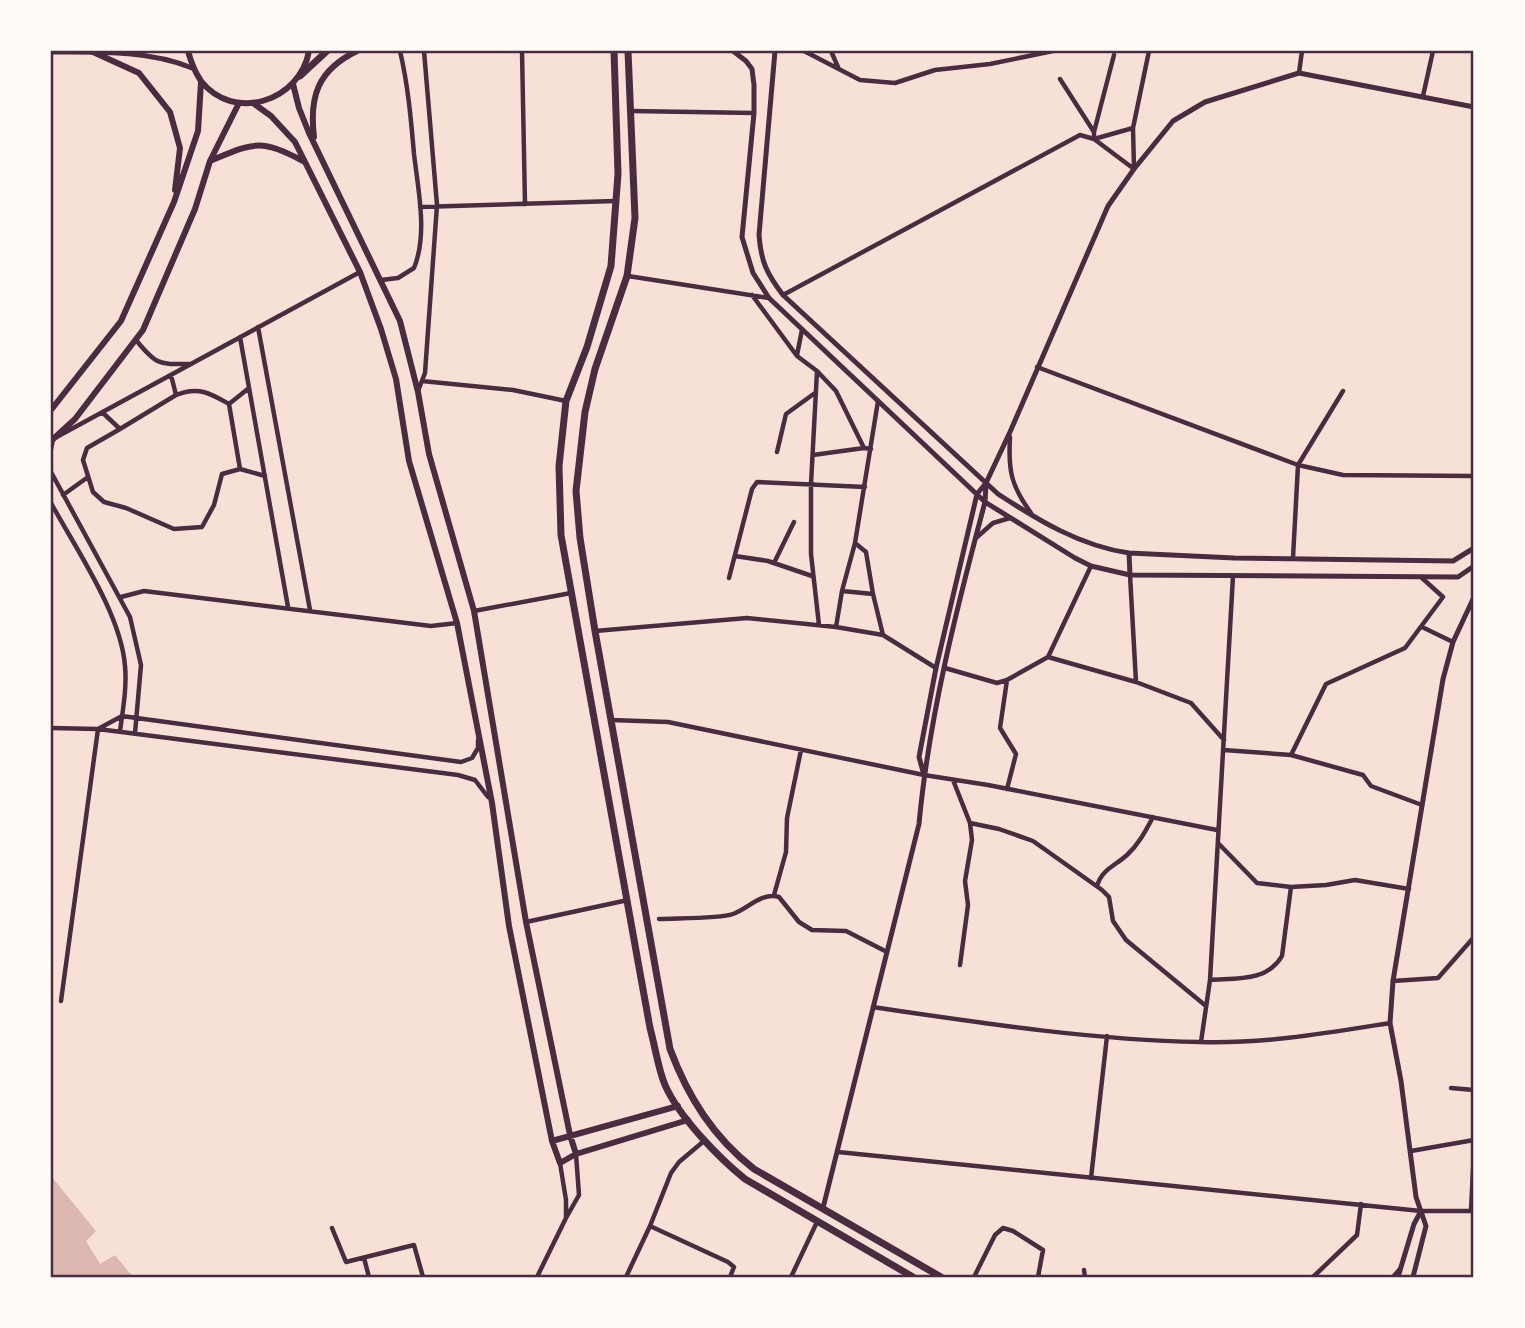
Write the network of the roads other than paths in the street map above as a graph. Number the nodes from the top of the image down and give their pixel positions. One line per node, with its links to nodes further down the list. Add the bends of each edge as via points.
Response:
1 (188, 51): 23 (main road)
2 (309, 51): 26 (main road)
3 (327, 51): 26 (main road)
4 (358, 51): 38 (main road, via 331,68 319,85 313,99)
5 (400, 51): 46 (street)
6 (424, 51): 45 (street)
7 (522, 51): 44 (street)
8 (614, 51): 22 (main road)
9 (628, 51): 21 (main road)
10 (733, 51): 35 (street, via 752,69)
11 (775, 51): 51 (street, via 759,235 761,258)
12 (804, 51): 24 (street)
13 (831, 51): 24 (street)
14 (1053, 51): 24 (street, via 934,70 895,83 860,80)
15 (1149, 51): 36 (street)
16 (1303, 51): 25 (street)
17 (1433, 51): 30 (street)
18 (51, 52): 19 (street)
19 (93, 52): 23 (street, via 172,60); 43 (main road, via 139,73 170,112 180,148)
20 (1114, 55): 37 (street)
21 (629, 64): 22 (main road, via 622,60); 34 (main road)
22 (615, 66): 42 (main road)
23 (192, 68): 28 (main road)
24 (839, 68)
25 (1299, 73): 30 (street); 41 (street, via 1205,102 1173,121)
26 (300, 76): 29 (main road)
27 (1060, 79): 37 (street)
28 (201, 82): 31 (main road); 43 (main road, via 198,131)
29 (293, 84): 32 (main road, via 281,94); 38 (main road)
30 (1423, 96): 33 (street)
31 (239, 103): 32 (main road); 39 (main road)
32 (253, 103): 40 (main road, via 295,142)
33 (1474, 107)
34 (631, 111): 35 (street); 48 (main road, via 635,218)
35 (754, 113): 52 (street, via 741,237 753,274)
36 (1133, 128): 37 (street); 41 (street)
37 (1094, 136): 41 (street); 51 (street, via 1080,135)
38 (314, 143): 49 (main road)
39 (210, 161): 40 (main road, via 251,145 277,147); 56 (main road, via 195,209)
40 (304, 162): 47 (main road)
41 (1134, 169): 59 (street, via 1108,206)
42 (615, 201): 44 (street); 68 (main road, via 611,266)
43 (174, 202): 71 (main road, via 121,321)
44 (524, 204): 45 (street)
45 (438, 205): 46 (street); 62 (street)
46 (420, 207): 49 (street, via 420,246 414,268 398,278)
47 (360, 272): 53 (street); 119 (main road, via 396,379 409,461)
48 (627, 276): 50 (street); 123 (main road, via 595,369 576,491)
49 (381, 280): 65 (main road, via 401,321)
50 (752, 295): 52 (street); 57 (street)
51 (783, 295): 87 (street)
52 (769, 298): 54 (street)
53 (258, 327): 55 (street); 117 (street)
54 (802, 330): 57 (street); 69 (street)
55 (240, 337): 58 (street); 63 (street)
56 (136, 339): 58 (street, via 161,364); 75 (main road, via 75,419)
57 (797, 356): 60 (street)
58 (191, 364): 61 (street)
59 (1037, 367): 74 (street); 81 (street)
60 (817, 371): 66 (street); 77 (street, via 836,390)
61 (171, 375): 67 (street); 72 (street)
62 (422, 381): 65 (street); 68 (street, via 513,390)
63 (249, 388): 70 (street); 84 (street)
64 (1343, 391): 81 (street)
65 (418, 392): 118 (main road, via 429,454)
66 (815, 393): 79 (street, via 786,414); 80 (street)
67 (176, 395): 70 (street, via 200,390); 73 (street)
68 (566, 401): 112 (main road, via 559,466 561,535)
69 (878, 401): 78 (street); 90 (street)
70 (229, 404): 82 (street)
71 (51, 410)
72 (103, 413): 73 (street); 75 (street)
73 (120, 429): 86 (street, via 87,448 83,460)
74 (1010, 432): 87 (street); 94 (street, via 1010,474 1016,493)
75 (52, 440): 76 (street)
76 (51, 449)
77 (864, 449): 78 (street); 80 (street)
78 (871, 449): 89 (street)
79 (777, 452)
80 (814, 455): 88 (street)
81 (1298, 465): 85 (street, via 1343,475); 102 (street)
82 (240, 469): 84 (street); 86 (street, via 222,474 202,527 174,530 104,502 93,492)
83 (51, 472): 91 (street)
84 (265, 476): 116 (street)
85 (1474, 476)
86 (88, 477): 91 (street)
87 (986, 483): 90 (street); 92 (street); 94 (street)
88 (811, 484): 89 (street); 101 (street, via 757,482); 107 (street)
89 (865, 487): 98 (street)
90 (977, 494): 92 (street); 127 (street)
91 (64, 495): 114 (street)
92 (985, 502): 95 (street); 97 (street)
93 (51, 503): 131 (street, via 122,643)
94 (1034, 516): 100 (street, via 1075,538)
95 (1011, 518): 97 (street, via 993,523); 104 (street)
96 (794, 522): 103 (street)
97 (975, 538): 128 (street)
98 (855, 543): 111 (street); 113 (street, via 866,552)
99 (1474, 549): 102 (street, via 1453,561)
100 (1129, 553): 102 (street); 106 (street)
101 (735, 556): 103 (street); 109 (street)
102 (1293, 558)
103 (774, 562): 107 (street)
104 (1090, 566): 106 (street); 126 (street)
105 (1474, 566): 110 (street, via 1458,577)
106 (1129, 575): 108 (street); 130 (street)
107 (812, 576): 120 (street)
108 (1233, 576): 110 (street); 139 (street)
109 (729, 578)
110 (1422, 578): 122 (street, via 1443,597)
111 (842, 591): 113 (street); 121 (street)
112 (571, 593): 118 (street); 146 (main road)
113 (873, 594): 124 (street)
114 (121, 597): 116 (street, via 144,592); 132 (street, via 141,665)
115 (1474, 597): 125 (street)
116 (288, 607): 117 (street)
117 (310, 610): 119 (street, via 431,626)
118 (474, 611): 160 (main road)
119 (457, 623): 138 (main road)
120 (819, 625): 121 (street); 123 (street, via 747,618)
121 (836, 627): 124 (street)
122 (1422, 627): 125 (street); 142 (street, via 1405,648 1326,684)
123 (595, 631): 133 (main road)
124 (883, 635): 127 (street)
125 (1453, 642): 149 (street)
126 (1048, 657): 129 (street); 130 (street)
127 (936, 668): 143 (street, via 919,757)
128 (945, 668): 129 (street, via 997,683); 143 (street)
129 (1007, 680): 147 (street, via 1000,728 1017,754)
130 (1136, 682): 139 (street, via 1191,703)
131 (122, 716): 132 (street); 135 (street); 136 (street)
132 (137, 717): 137 (street); 138 (street, via 460,762 472,758)
133 (610, 719): 140 (street, via 668,722); 145 (main road)
134 (51, 728): 135 (street)
135 (98, 729): 136 (street); 166 (street)
136 (120, 731): 137 (street)
137 (135, 733): 148 (street, via 458,775 475,780)
138 (479, 736): 148 (main road)
139 (1225, 740): 141 (street)
140 (801, 750): 143 (street); 157 (street, via 787,818 786,852)
141 (1224, 750): 142 (street); 152 (street)
142 (1291, 755): 149 (street, via 1363,775 1371,786)
143 (924, 775): 144 (street); 162 (street, via 919,824)
144 (953, 780): 147 (street); 151 (street)
145 (622, 784): 146 (main road); 187 (main road, via 670,1049 682,1080 732,1153)
146 (607, 788): 158 (main road)
147 (1007, 789): 150 (street)
148 (492, 803): 179 (main road, via 509,926)
149 (1423, 805): 156 (street)
150 (1153, 817): 152 (street); 154 (street, via 1128,854 1100,876)
151 (970, 822): 154 (street, via 1033,841); 163 (street, via 972,840 965,881 968,905)
152 (1217, 830): 153 (street)
153 (1218, 844): 155 (street, via 1256,883); 164 (street)
154 (1097, 886): 168 (street, via 1109,897 1113,922 1126,940)
155 (1292, 887): 156 (street, via 1355,880); 164 (street, via 1277,964 1254,977)
156 (1409, 889): 165 (street)
157 (774, 895): 159 (street, via 724,916); 162 (street, via 812,930 846,931)
158 (628, 900): 160 (street); 174 (main road, via 650,1028 665,1086)
159 (659, 919)
160 (526, 922): 176 (main road)
161 (1474, 937): 165 (street, via 1438,978)
162 (887, 952): 167 (street)
163 (960, 965)
164 (1210, 979): 168 (street)
165 (1393, 981): 169 (street)
166 (61, 1001)
167 (873, 1007): 170 (street); 182 (street)
168 (1207, 1007): 171 (street)
169 (1390, 1023): 171 (street, via 1273,1040); 180 (street)
170 (1107, 1036): 171 (street); 185 (street)
171 (1201, 1042)
172 (1451, 1088): 173 (street)
173 (1474, 1090)
174 (678, 1106): 175 (main road); 176 (main road)
175 (688, 1120): 177 (main road); 183 (main road)
176 (570, 1136): 179 (main road); 183 (main road)
177 (705, 1140): 191 (main road, via 745,1180); 192 (street, via 671,1173)
178 (1474, 1140): 180 (street)
179 (552, 1141): 184 (main road)
180 (1411, 1150): 188 (street)
181 (1474, 1150): 189 (street)
182 (838, 1152): 185 (street); 187 (street)
183 (576, 1154): 184 (main road); 190 (street, via 579,1195)
184 (560, 1163): 190 (street)
185 (1091, 1178): 186 (street)
186 (1361, 1204): 188 (street); 207 (street, via 1357,1235)
187 (823, 1208): 203 (main road)
188 (1421, 1210): 189 (street); 208 (street); 209 (street, via 1426,1226)
189 (1472, 1210)
190 (566, 1218): 198 (street)
191 (817, 1222): 201 (street); 202 (main road)
192 (650, 1226): 199 (street); 200 (street, via 732,1265)
193 (332, 1228): 194 (street, via 346,1262)
194 (364, 1258): 196 (street); 197 (street, via 414,1245)
195 (1084, 1270): 206 (street)
196 (369, 1277)
197 (423, 1277)
198 (537, 1277)
199 (626, 1277)
200 (730, 1277)
201 (791, 1277)
202 (914, 1277)
203 (941, 1277)
204 (974, 1277): 205 (street, via 1003,1228 1043,1250)
205 (1038, 1277)
206 (1085, 1277)
207 (1313, 1277)
208 (1395, 1277)
209 (1413, 1277)

